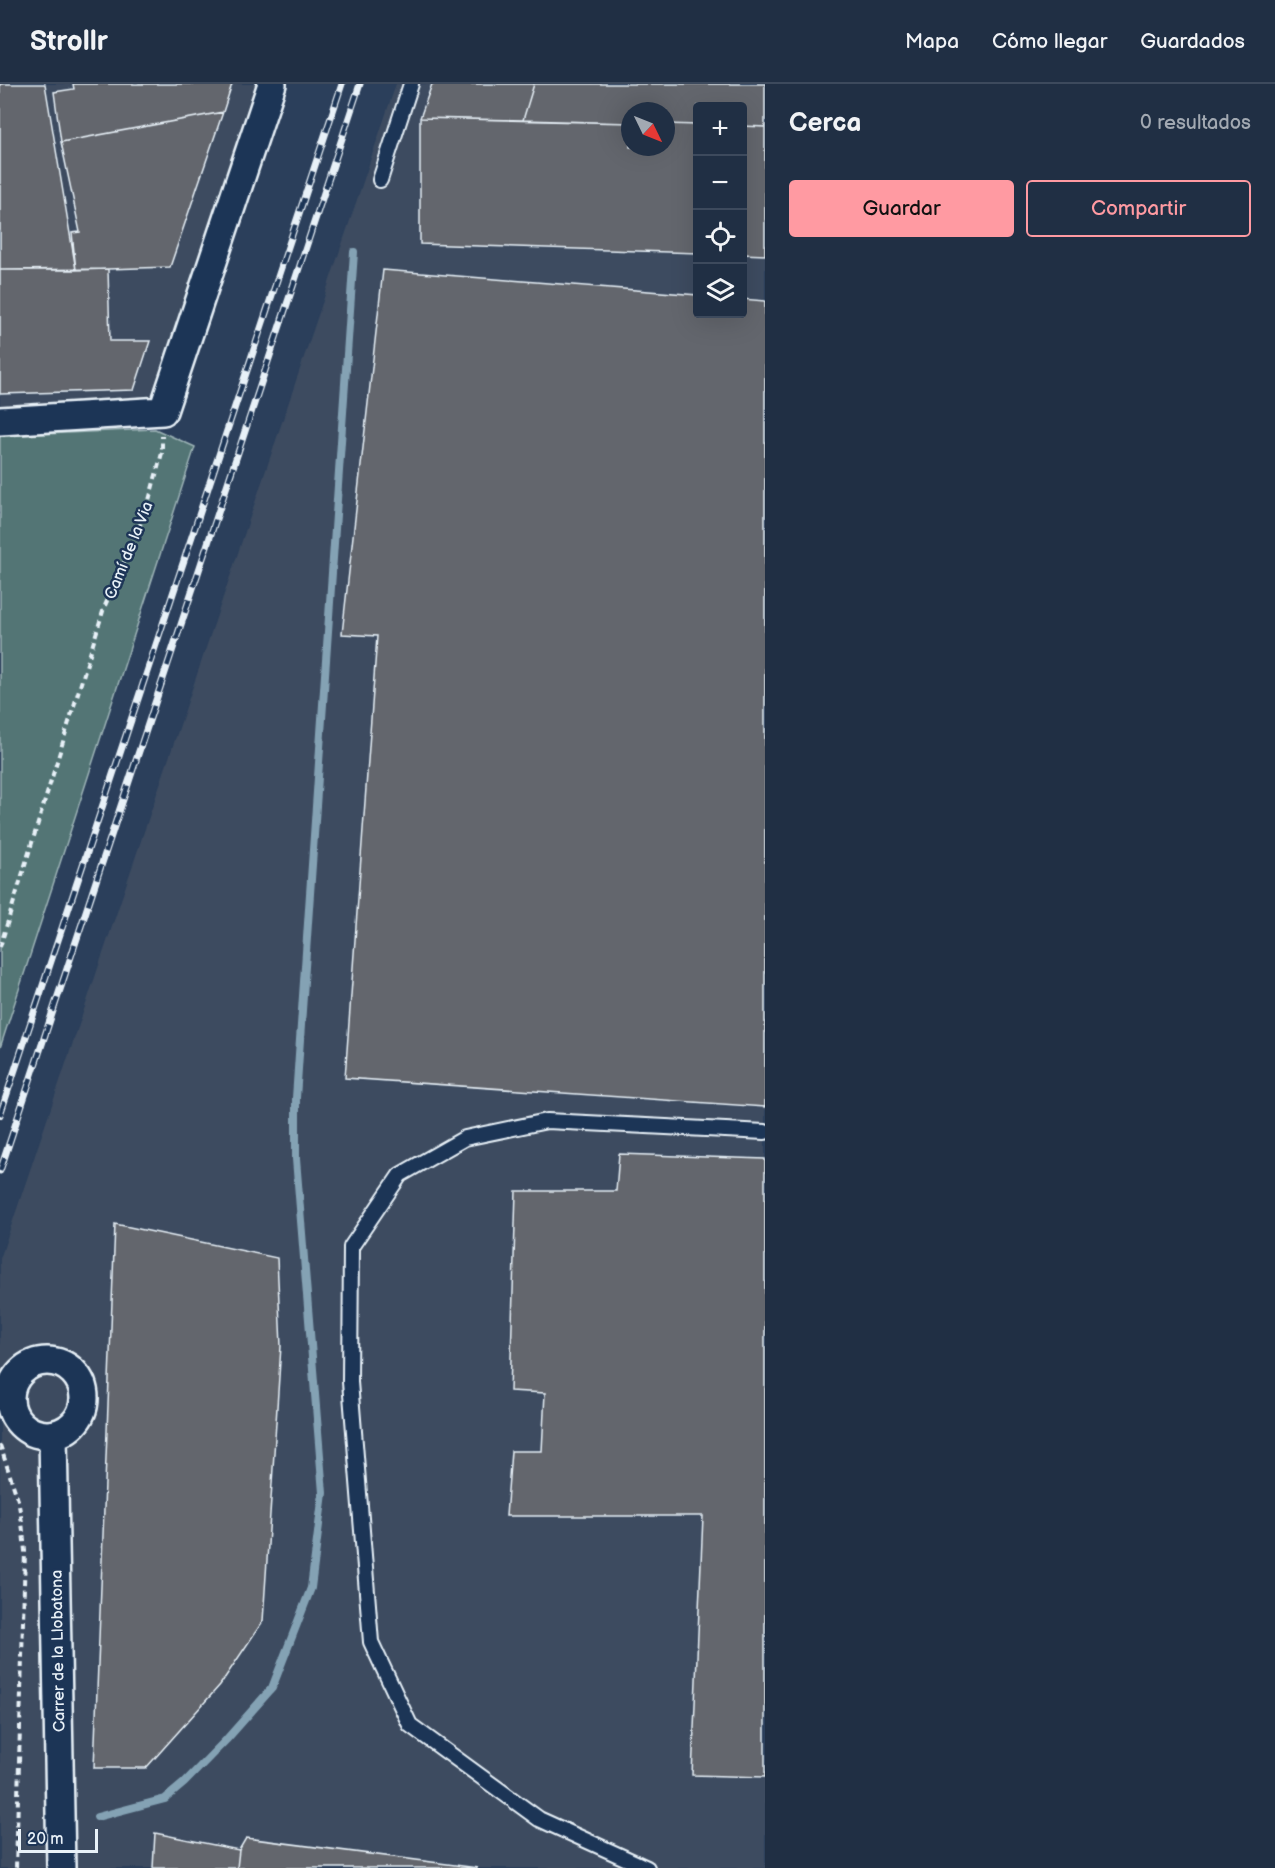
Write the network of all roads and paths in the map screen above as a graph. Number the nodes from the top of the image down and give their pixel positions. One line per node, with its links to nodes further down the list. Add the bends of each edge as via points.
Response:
1 (272, 84): 4 (street)
2 (411, 84): 3 (lane)
3 (380, 180)
4 (163, 411): 5 (street); 6 (path, Camí de la Via, via 162,453 146,511 104,608)
5 (0, 421)
6 (0, 947)
7 (765, 1132): 12 (lane, via 547,1121 465,1138 400,1175 351,1247 350,1382 371,1642 410,1725 539,1819)
8 (53, 1435): 11 (street, Carrer de la Llobatona)
9 (0, 1446): 10 (path, via 18,1500 25,1551)
10 (16, 1868)
11 (61, 1868)
12 (647, 1868)

